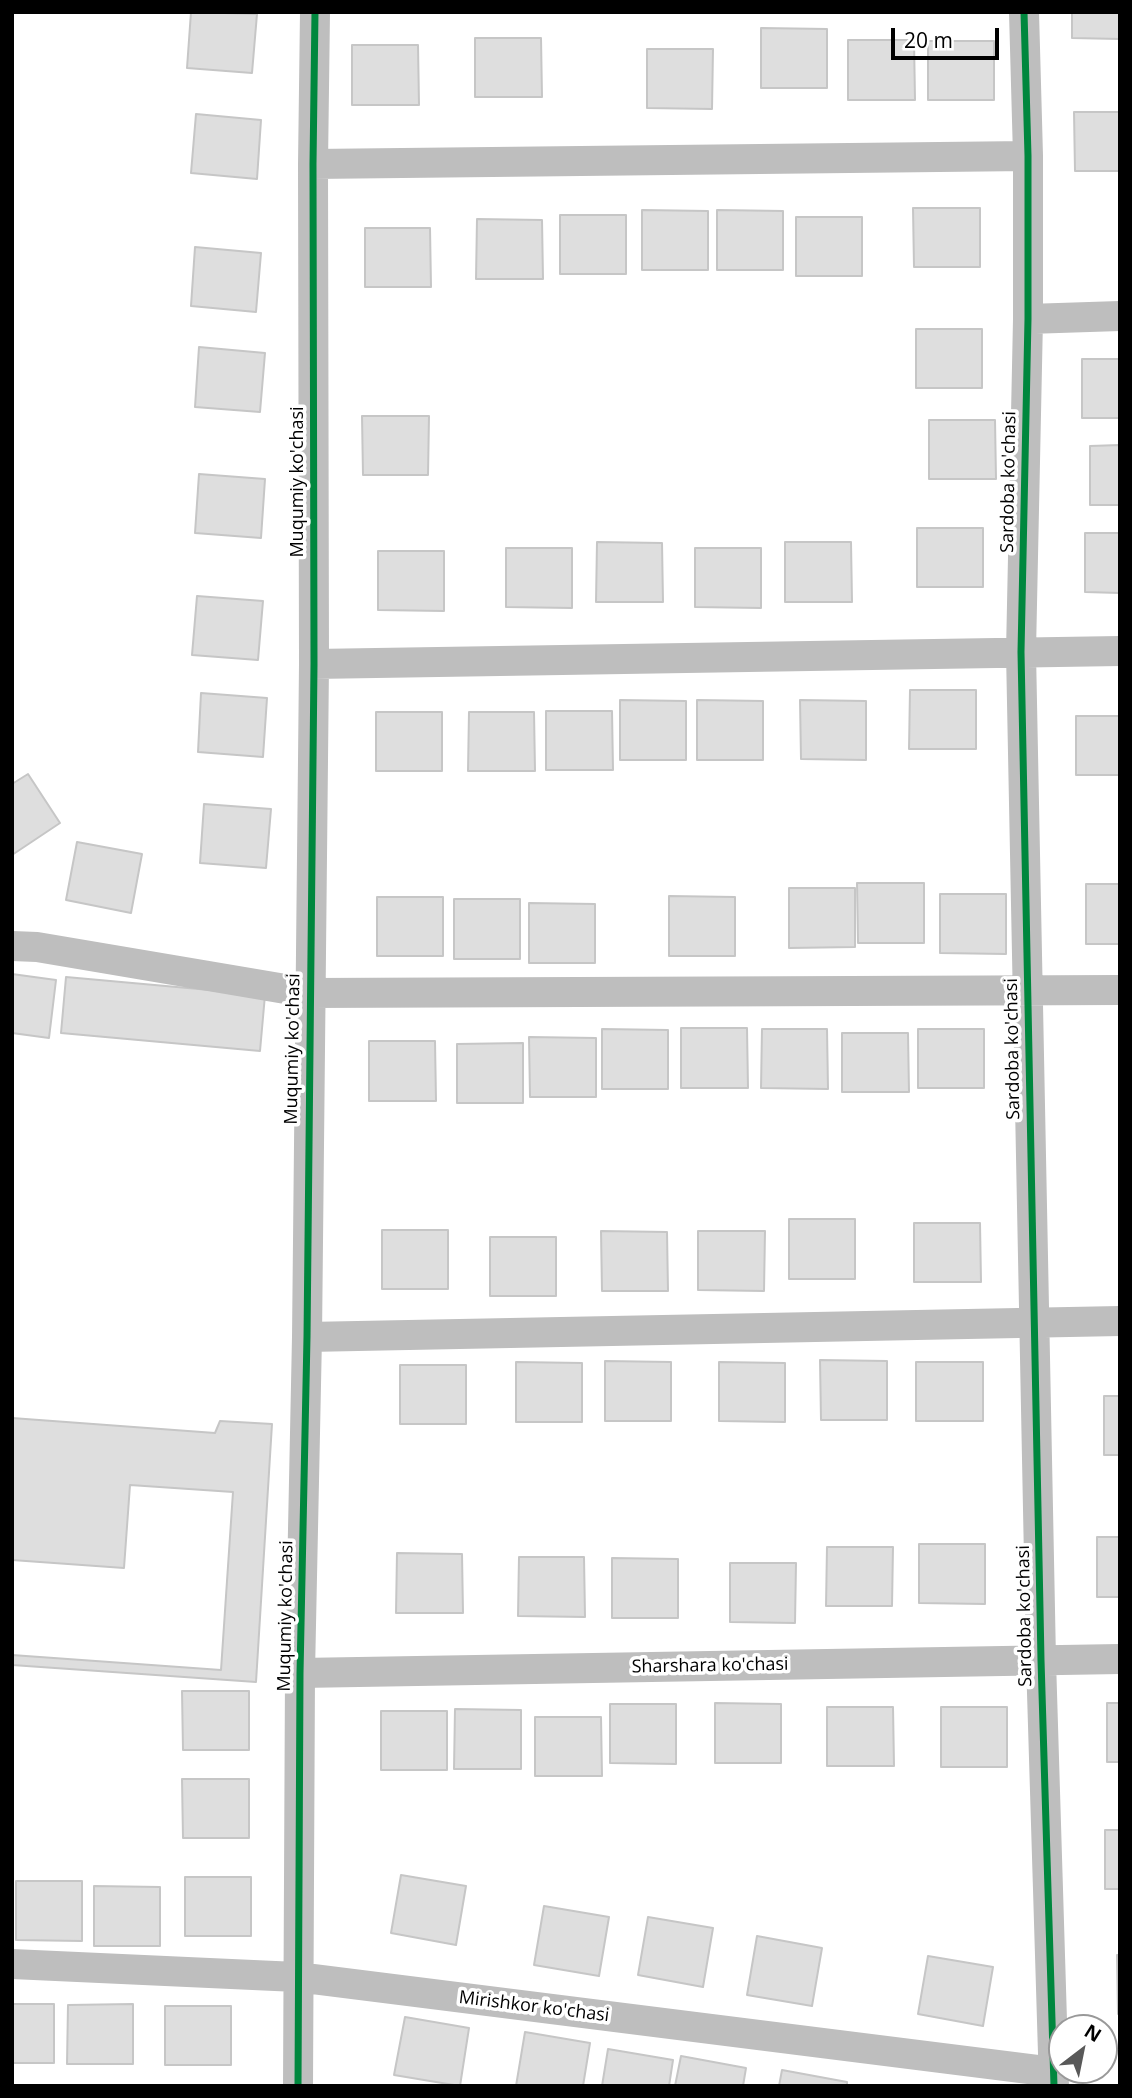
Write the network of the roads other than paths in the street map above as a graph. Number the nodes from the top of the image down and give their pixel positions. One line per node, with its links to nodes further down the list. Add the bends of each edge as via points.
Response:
1 (315, 12): 4 (street, Muqumiy ko'chasi)
2 (1024, 12): 3 (street, Sardoba ko'chasi)
3 (1028, 156): 4 (street); 6 (street, Sardoba ko'chasi)
4 (313, 164): 9 (street, Muqumiy ko'chasi)
5 (1120, 316): 6 (street)
6 (1028, 319): 8 (street, Sardoba ko'chasi)
7 (1120, 651): 8 (street)
8 (1021, 652): 9 (street); 12 (street, Sardoba ko'chasi)
9 (314, 664): 13 (street, Muqumiy ko'chasi)
10 (12, 946): 13 (street)
11 (1120, 990): 12 (street)
12 (1028, 992): 13 (street); 15 (street, Sardoba ko'chasi)
13 (309, 993): 16 (street, Muqumiy ko'chasi)
14 (1120, 1321): 15 (street)
15 (1035, 1322): 16 (street); 18 (street, Sardoba ko'chasi)
16 (307, 1337): 19 (street, Muqumiy ko'chasi)
17 (1120, 1658): 18 (street, Sharshara ko'chasi)
18 (1041, 1660): 19 (street, Sharshara ko'chasi); 22 (street, Sardoba ko'chasi)
19 (300, 1673): 21 (street, Muqumiy ko'chasi)
20 (12, 1964): 21 (street, Mirishkor ko'chasi)
21 (297, 1977): 23 (street, Mirishkor ko'chasi); 24 (street, Muqumiy ko'chasi)
22 (1052, 2014)
23 (1048, 2078)
24 (298, 2086)

